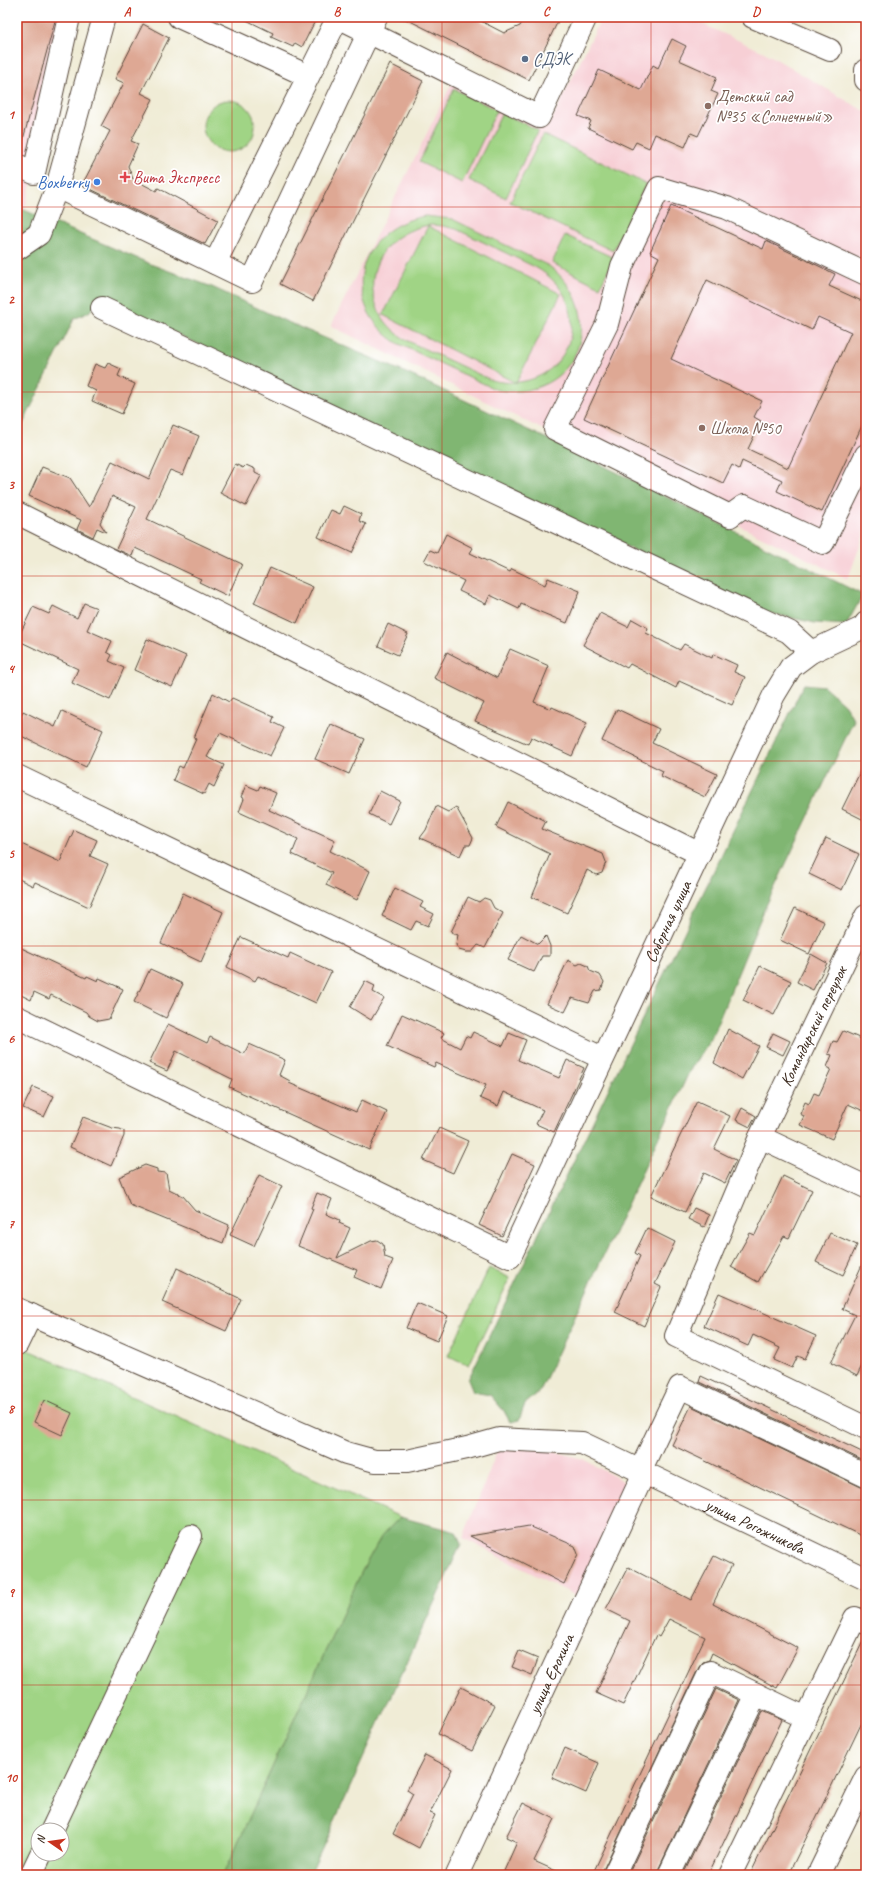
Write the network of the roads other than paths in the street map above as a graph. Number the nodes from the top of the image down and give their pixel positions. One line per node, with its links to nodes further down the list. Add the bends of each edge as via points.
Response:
1 (69, 17): 13 (street, via 34,173)
2 (104, 17): 14 (street)
3 (179, 17): 11 (street)
4 (338, 17): 8 (street); 11 (street)
5 (586, 17): 8 (street, via 539,117)
6 (753, 17): 7 (street)
7 (781, 23): 9 (street)
8 (372, 25): 16 (street, via 252,281)
9 (830, 50)
10 (866, 70): 12 (street)
11 (308, 76): 16 (street)
12 (866, 80)
13 (17, 165)
14 (57, 187): 15 (street, via 39,234); 16 (street)
15 (17, 249)
16 (215, 263)
17 (866, 274): 19 (street, via 727,208 659,188 622,266 607,324 555,429 730,516 744,506 823,543)
18 (102, 308): 22 (street, via 789,632)
19 (866, 455)
20 (17, 513): 24 (street)
21 (866, 623): 22 (street, Соборная улица, via 862,628)
22 (811, 652): 24 (street, Соборная улица, via 791,667 774,695)
23 (17, 776): 27 (street)
24 (700, 854): 27 (street, Соборная улица)
25 (866, 916): 28 (street, Командирский переулок)
26 (17, 1017): 27 (street, Соборная улица, via 510,1257)
27 (602, 1058)
28 (760, 1137): 29 (street); 32 (street, Командирский переулок, via 676,1336)
29 (866, 1187)
30 (24, 1312): 31 (street); 33 (street, улица Рогожникова, via 346,1453 375,1461 406,1460 499,1439 582,1443)
31 (17, 1344)
32 (866, 1428)
33 (642, 1472): 34 (street, улица Ерохина, via 680,1386); 36 (street, улица Рогожникова); 44 (street, улица Ерохина)
34 (866, 1476)
35 (192, 1536): 41 (street)
36 (866, 1579)
37 (866, 1624): 39 (street, via 855,1618)
38 (756, 1694): 39 (street); 45 (street, via 710,1672); 46 (street)
39 (806, 1718): 47 (street)
40 (866, 1777): 48 (street)
41 (56, 1822)
42 (36, 1862): 43 (street)
43 (30, 1875)
44 (457, 1875)
45 (614, 1875)
46 (669, 1875)
47 (730, 1875)
48 (818, 1875)

